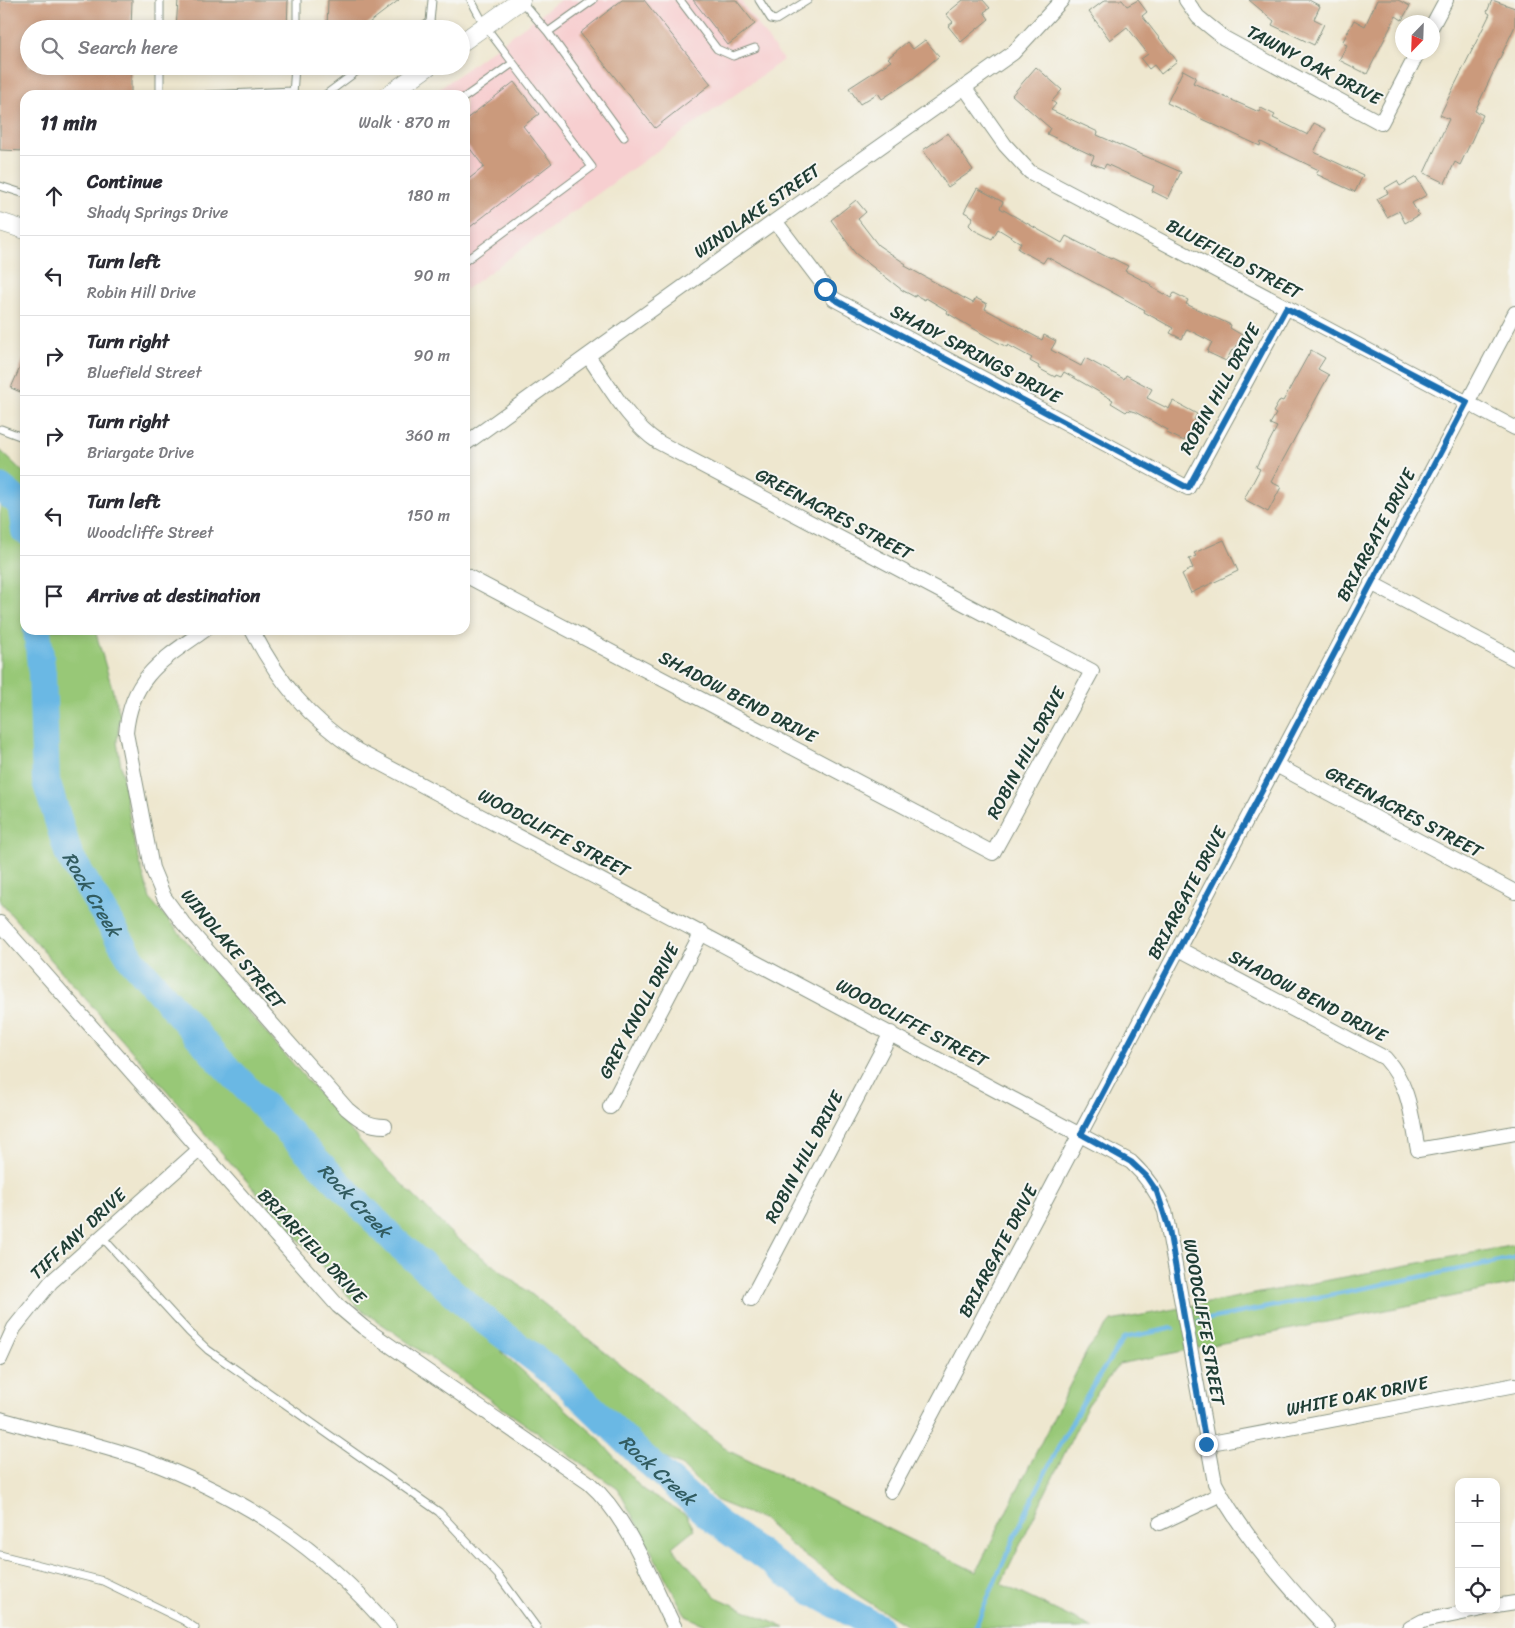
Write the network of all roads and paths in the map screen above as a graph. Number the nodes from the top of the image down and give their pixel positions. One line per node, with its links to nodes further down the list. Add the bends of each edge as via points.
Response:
1 (160, 0): 14 (lane)
2 (297, 0): 15 (lane)
3 (432, 0): 16 (lane)
4 (521, 0): 17 (street); 18 (lane)
5 (593, 0): 18 (lane)
6 (680, 0): 20 (lane, via 717,50 734,56)
7 (759, 0): 8 (lane, via 771,19 776,20)
8 (808, 0)
9 (1062, 0): 27 (street, WINDLAKE STREET, via 1013,53)
10 (1186, 0): 21 (street, TAWNY OAK DRIVE, via 1198,17 1224,38 1381,123)
11 (1446, 0): 13 (street)
12 (473, 1): 17 (lane)
13 (1438, 15)
14 (160, 20)
15 (297, 20)
16 (430, 20)
17 (485, 26): 19 (street); 22 (lane)
18 (548, 32): 33 (lane)
19 (470, 37)
20 (755, 48)
21 (1414, 60)
22 (513, 63): 32 (lane); 39 (lane, via 592,167)
23 (160, 75): 28 (lane)
24 (294, 75): 29 (lane)
25 (352, 75): 30 (lane)
26 (416, 75): 31 (street)
27 (965, 88): 36 (street, WINDLAKE STREET); 40 (street, BLUEFIELD STREET, via 1005,145 1030,172)
28 (160, 90)
29 (293, 90)
30 (332, 90)
31 (395, 90)
32 (470, 93)
33 (624, 136)
34 (0, 186): 35 (lane)
35 (20, 192)
36 (775, 220): 42 (street, WINDLAKE STREET); 48 (street, SHADY SPRINGS DRIVE, via 834,299)
37 (0, 222): 38 (street)
38 (20, 228)
39 (470, 257)
40 (1286, 308): 43 (street, BLUEFIELD STREET); 48 (street, ROBIN HILL DRIVE)
41 (1515, 313): 43 (street, BRIARGATE DRIVE)
42 (588, 356): 47 (street, WINDLAKE STREET); 54 (street, GREENACRES STREET, via 636,422 658,442)
43 (1467, 402): 44 (street, BLUEFIELD STREET); 50 (street, BRIARGATE DRIVE)
44 (1515, 428)
45 (1, 429): 46 (lane)
46 (20, 436)
47 (470, 440)
48 (1188, 488)
49 (470, 578): 56 (street, SHADOW BEND DRIVE)
50 (1372, 583): 53 (street); 55 (street, BRIARGATE DRIVE)
51 (197, 635): 63 (street, WINDLAKE STREET, via 156,664 134,695 128,714 126,733 152,868 164,897 183,923 347,1109 362,1122)
52 (255, 635): 59 (street, WOODCLIFFE STREET, via 303,707 358,751)
53 (1515, 659)
54 (1092, 671): 56 (street, ROBIN HILL DRIVE)
55 (1276, 765): 57 (street, GREENACRES STREET); 60 (street, BRIARGATE DRIVE)
56 (993, 853)
57 (1515, 892)
58 (0, 923): 66 (street, BRIARFIELD DRIVE)
59 (702, 932): 61 (street, WOODCLIFFE STREET); 62 (street, GREY KNOLL DRIVE)
60 (1179, 949): 64 (street, SHADOW BEND DRIVE, via 1385,1058 1406,1089 1418,1150); 65 (street, BRIARGATE DRIVE)
61 (891, 1033): 65 (street, WOODCLIFFE STREET); 68 (street, ROBIN HILL DRIVE)
62 (610, 1107)
63 (385, 1126)
64 (1515, 1133)
65 (1081, 1134): 72 (street, WOODCLIFFE STREET, via 1131,1162 1157,1192 1169,1229); 73 (street, BRIARGATE DRIVE)
66 (200, 1149): 67 (street, TIFFANY DRIVE); 83 (street, BRIARFIELD DRIVE, via 338,1306 363,1327 605,1497 624,1527)
67 (101, 1236): 69 (street, TIFFANY DRIVE, via 50,1282 14,1328); 82 (lane, via 208,1350 439,1512 498,1575)
68 (751, 1299)
69 (0, 1359)
70 (1515, 1385): 72 (street, WHITE OAK DRIVE)
71 (0, 1420): 81 (street, via 140,1459 198,1482 253,1510 334,1571)
72 (1206, 1444): 74 (street, WOODCLIFFE STREET, via 1215,1483)
73 (891, 1491)
74 (1221, 1494): 75 (street); 84 (street, WOODCLIFFE STREET, via 1231,1512 1307,1608)
75 (1160, 1523)
76 (0, 1555): 80 (lane, via 103,1581)
77 (1515, 1603): 78 (street)
78 (1500, 1605)
79 (1462, 1613): 85 (street, via 1423,1621)
80 (195, 1628)
81 (389, 1628)
82 (537, 1628)
83 (675, 1628)
84 (1327, 1628)
85 (1410, 1628)

